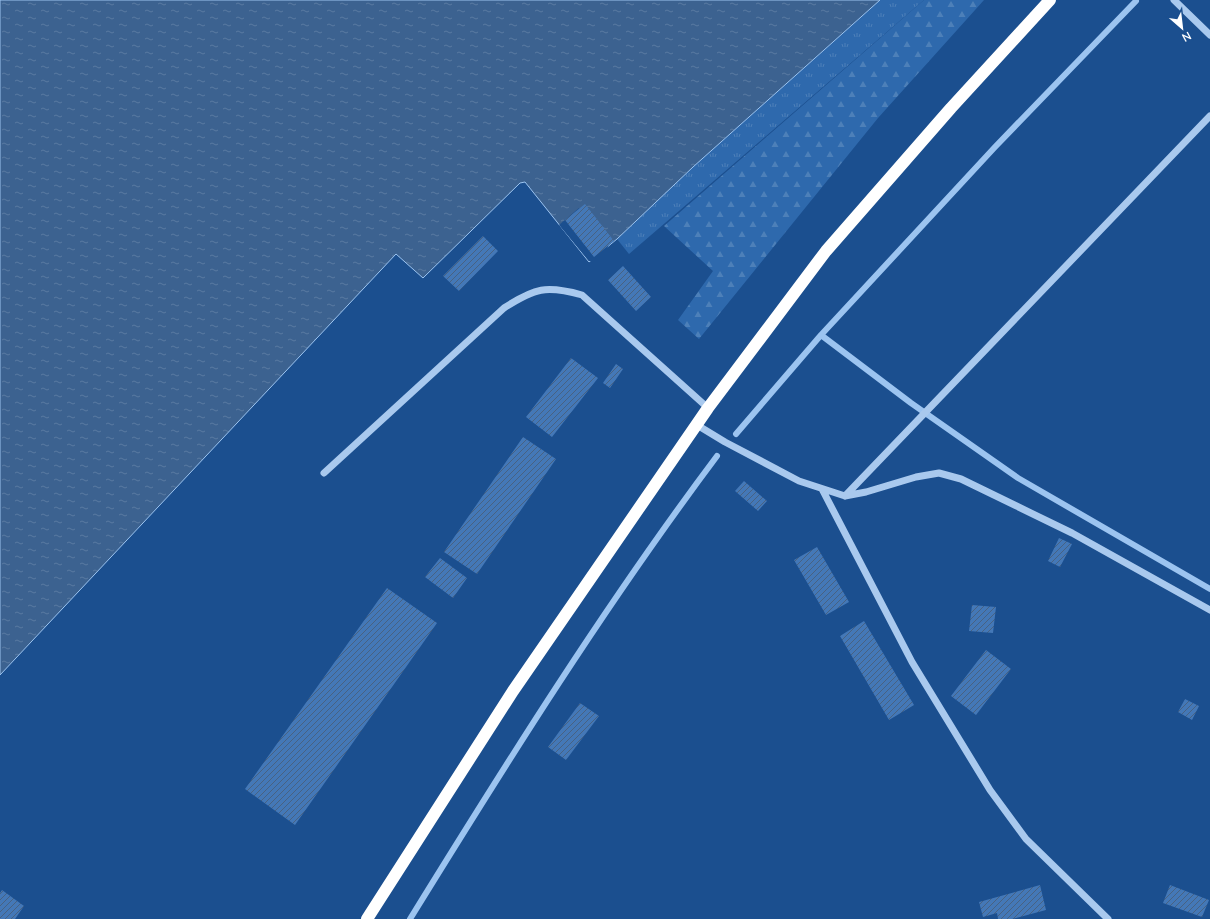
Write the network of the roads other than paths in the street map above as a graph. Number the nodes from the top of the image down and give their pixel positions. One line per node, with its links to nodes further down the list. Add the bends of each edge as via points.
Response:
1 (1050, 0): 5 (highway, via 950,108 826,251)
2 (1174, 0): 3 (street)
3 (1210, 35)
4 (1210, 116): 9 (street)
5 (708, 408): 6 (highway); 7 (street, via 582,295 561,289 546,289 526,294 504,308)
6 (697, 425): 8 (street, via 799,481); 11 (highway, via 513,691)
7 (324, 473)
8 (822, 489): 9 (street); 12 (street, via 912,662 990,790 1026,839)
9 (844, 496): 10 (street, via 939,473 962,479 1072,533)
10 (1210, 610)
11 (367, 919)
12 (1108, 919)

